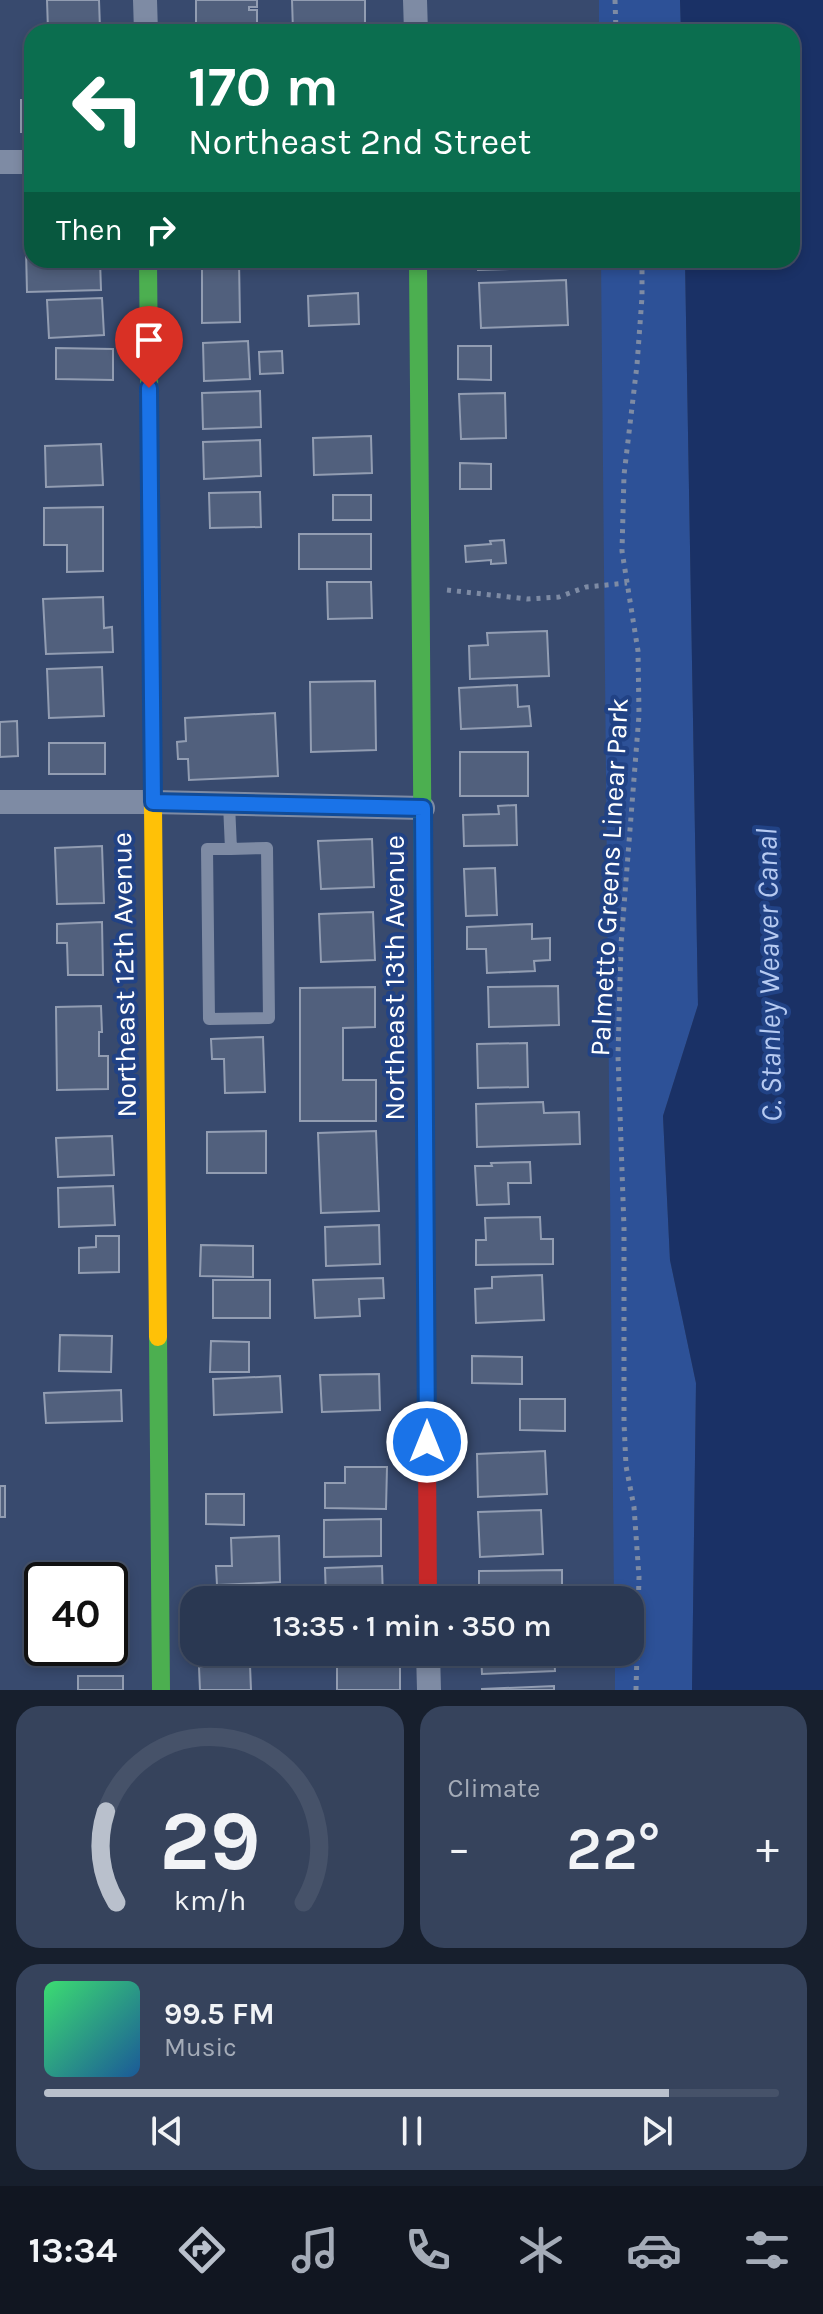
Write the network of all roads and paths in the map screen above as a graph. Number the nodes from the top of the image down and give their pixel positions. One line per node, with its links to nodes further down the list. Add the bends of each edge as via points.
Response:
1 (145, 0): 4 (street)
2 (415, 0): 5 (street)
3 (615, 0): 6 (path)
4 (146, 24)
5 (416, 24)
6 (616, 24)
7 (0, 162): 8 (street)
8 (24, 162)
9 (148, 268): 15 (street, Northeast 12th Avenue)
10 (418, 268): 13 (street, Northeast 13th Avenue)
11 (642, 268): 12 (path, Palmetto Greens Linear Park, via 624,475 622,551)
12 (627, 583): 13 (path, via 527,599); 23 (path, Palmetto Greens Linear Park, via 638,651 639,715 618,1056 624,1423 639,1577)
13 (422, 589): 17 (street, Northeast 13th Avenue)
14 (0, 802): 15 (street)
15 (153, 802): 16 (street); 21 (street, Northeast 12th Avenue)
16 (229, 804): 17 (street); 18 (lane)
17 (423, 808): 19 (street, Northeast 13th Avenue)
18 (231, 849): 18 (lane, via 267,848 269,1018 209,1019 207,849)
19 (428, 1586)
20 (428, 1666): 22 (street)
21 (161, 1690)
22 (429, 1690)
23 (636, 1690)

